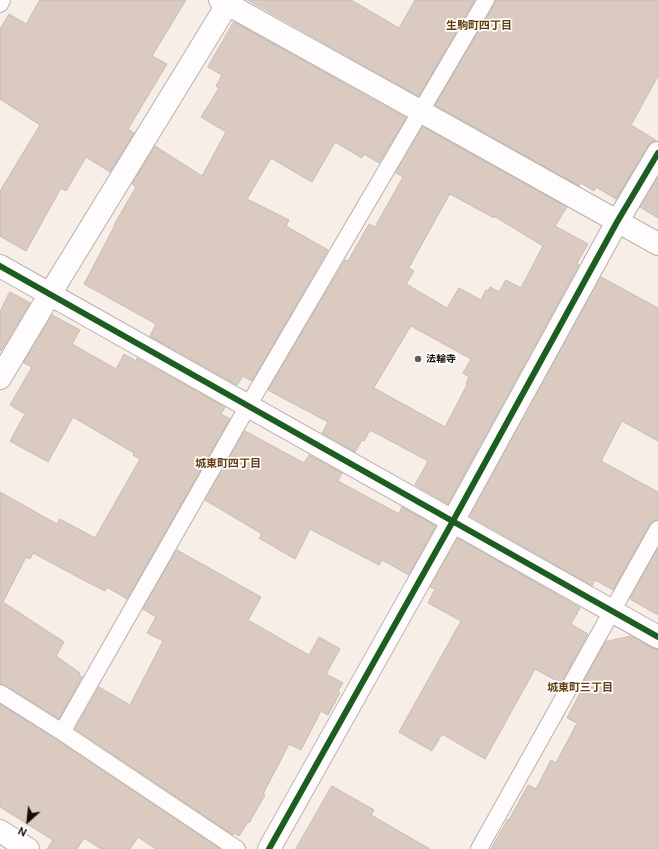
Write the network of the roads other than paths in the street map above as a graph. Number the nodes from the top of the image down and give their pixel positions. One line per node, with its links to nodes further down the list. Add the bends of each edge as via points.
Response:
1 (2, 0): 4 (lane)
2 (486, 0): 5 (lane)
3 (226, 1): 5 (street); 10 (street)
4 (0, 4)
5 (420, 110): 7 (street); 12 (lane)
6 (658, 153): 7 (street)
7 (617, 222): 8 (street); 13 (street)
8 (658, 244)
9 (0, 266): 10 (street)
10 (50, 294): 11 (street); 12 (street)
11 (0, 378)
12 (248, 406): 13 (street); 18 (lane)
13 (453, 520): 15 (street); 22 (street)
14 (658, 529): 15 (lane)
15 (612, 612): 16 (street); 23 (lane)
16 (658, 637)
17 (0, 693): 18 (lane)
18 (62, 732): 21 (lane)
19 (0, 831): 20 (street)
20 (28, 849)
21 (237, 849)
22 (268, 849)
23 (479, 849)

